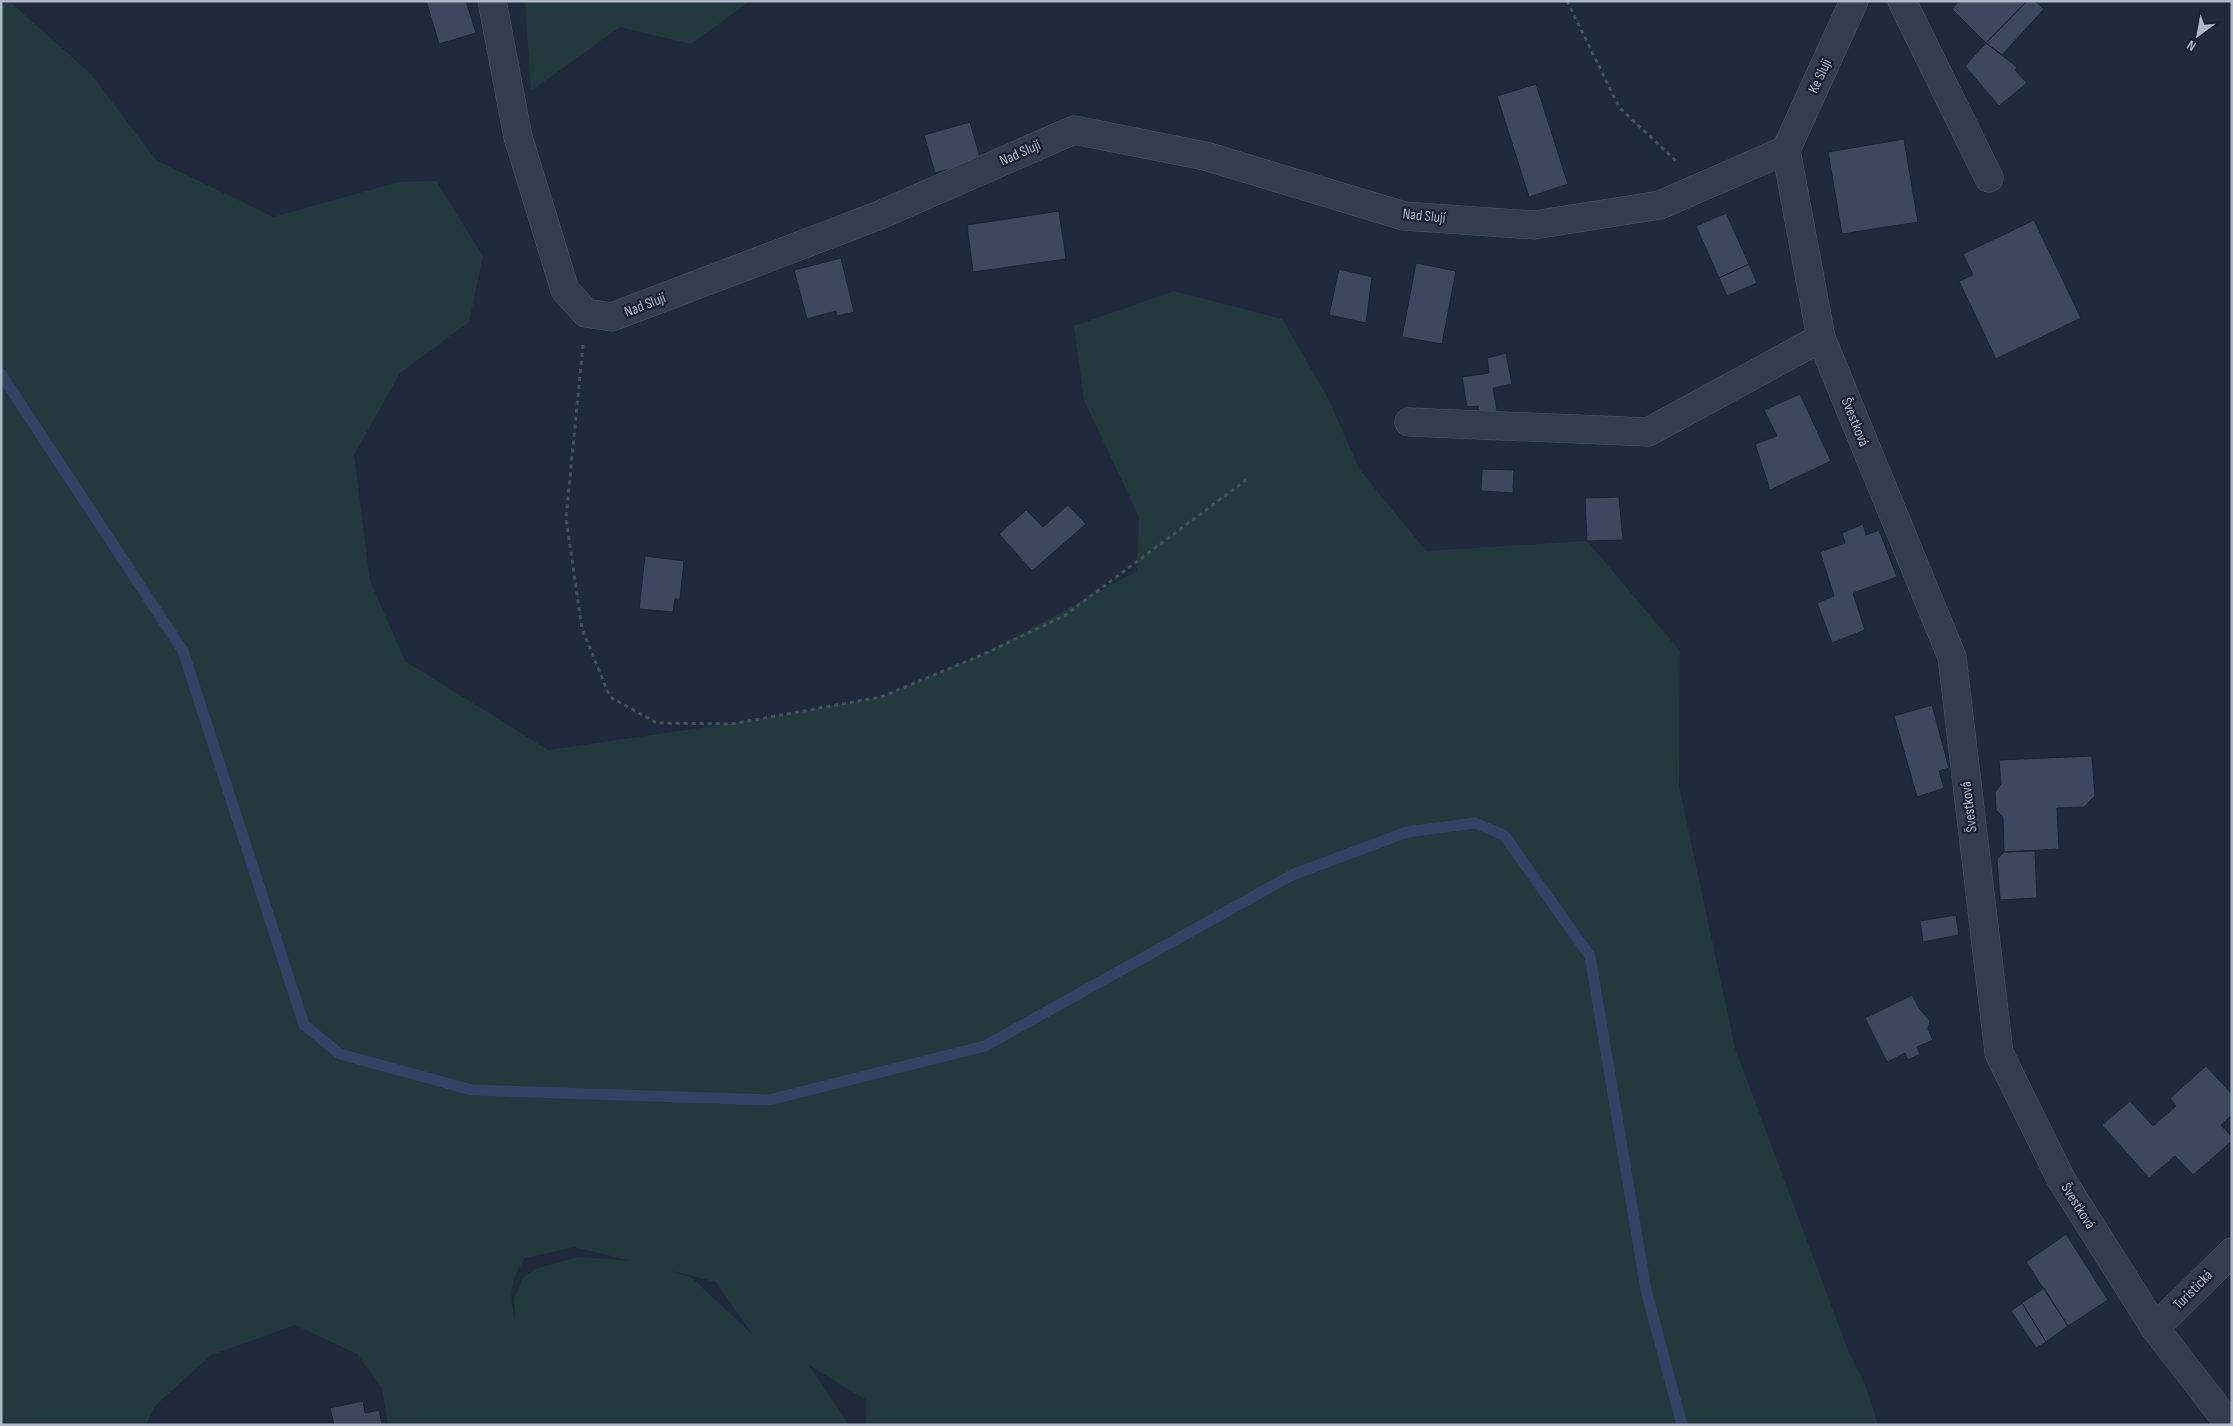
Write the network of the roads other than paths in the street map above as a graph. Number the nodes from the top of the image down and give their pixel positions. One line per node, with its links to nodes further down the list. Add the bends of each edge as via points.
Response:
1 (492, 1): 4 (street, Nad Slují, via 521,146 565,290 586,313 612,317 880,215 1074,130 1205,156 1404,216 1534,224 1660,205)
2 (1854, 1): 4 (street, Ke Sluji)
3 (1902, 1): 5 (street)
4 (1786, 150): 6 (street, Švestková)
5 (1989, 178)
6 (1821, 338): 7 (street, via 1648,432); 9 (street, Švestková, via 1952,657 1998,1053 2061,1179)
7 (1409, 422)
8 (2232, 1252): 9 (street, Turistická)
9 (2155, 1328): 10 (street, Švestková)
10 (2230, 1425)

